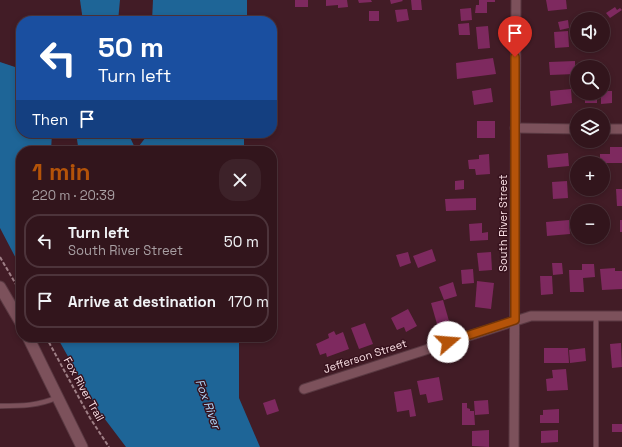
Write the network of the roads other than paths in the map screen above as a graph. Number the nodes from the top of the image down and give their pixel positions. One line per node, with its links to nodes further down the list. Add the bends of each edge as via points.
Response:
1 (516, 0): 2 (street, South River Street)
2 (515, 128): 3 (street); 10 (street, South River Street)
3 (570, 129)
4 (610, 129): 5 (street)
5 (622, 129)
6 (0, 287): 7 (street)
7 (16, 314)
8 (596, 316): 9 (street, Jefferson Street); 10 (street, Jefferson Street, via 532,316); 17 (lane)
9 (622, 316)
10 (515, 320): 12 (street, Jefferson Street); 16 (street, South River Street)
11 (30, 342): 13 (street)
12 (304, 389)
13 (58, 397): 14 (lane, via 27,406); 15 (street)
14 (0, 406)
15 (82, 447)
16 (514, 447)
17 (596, 447)

